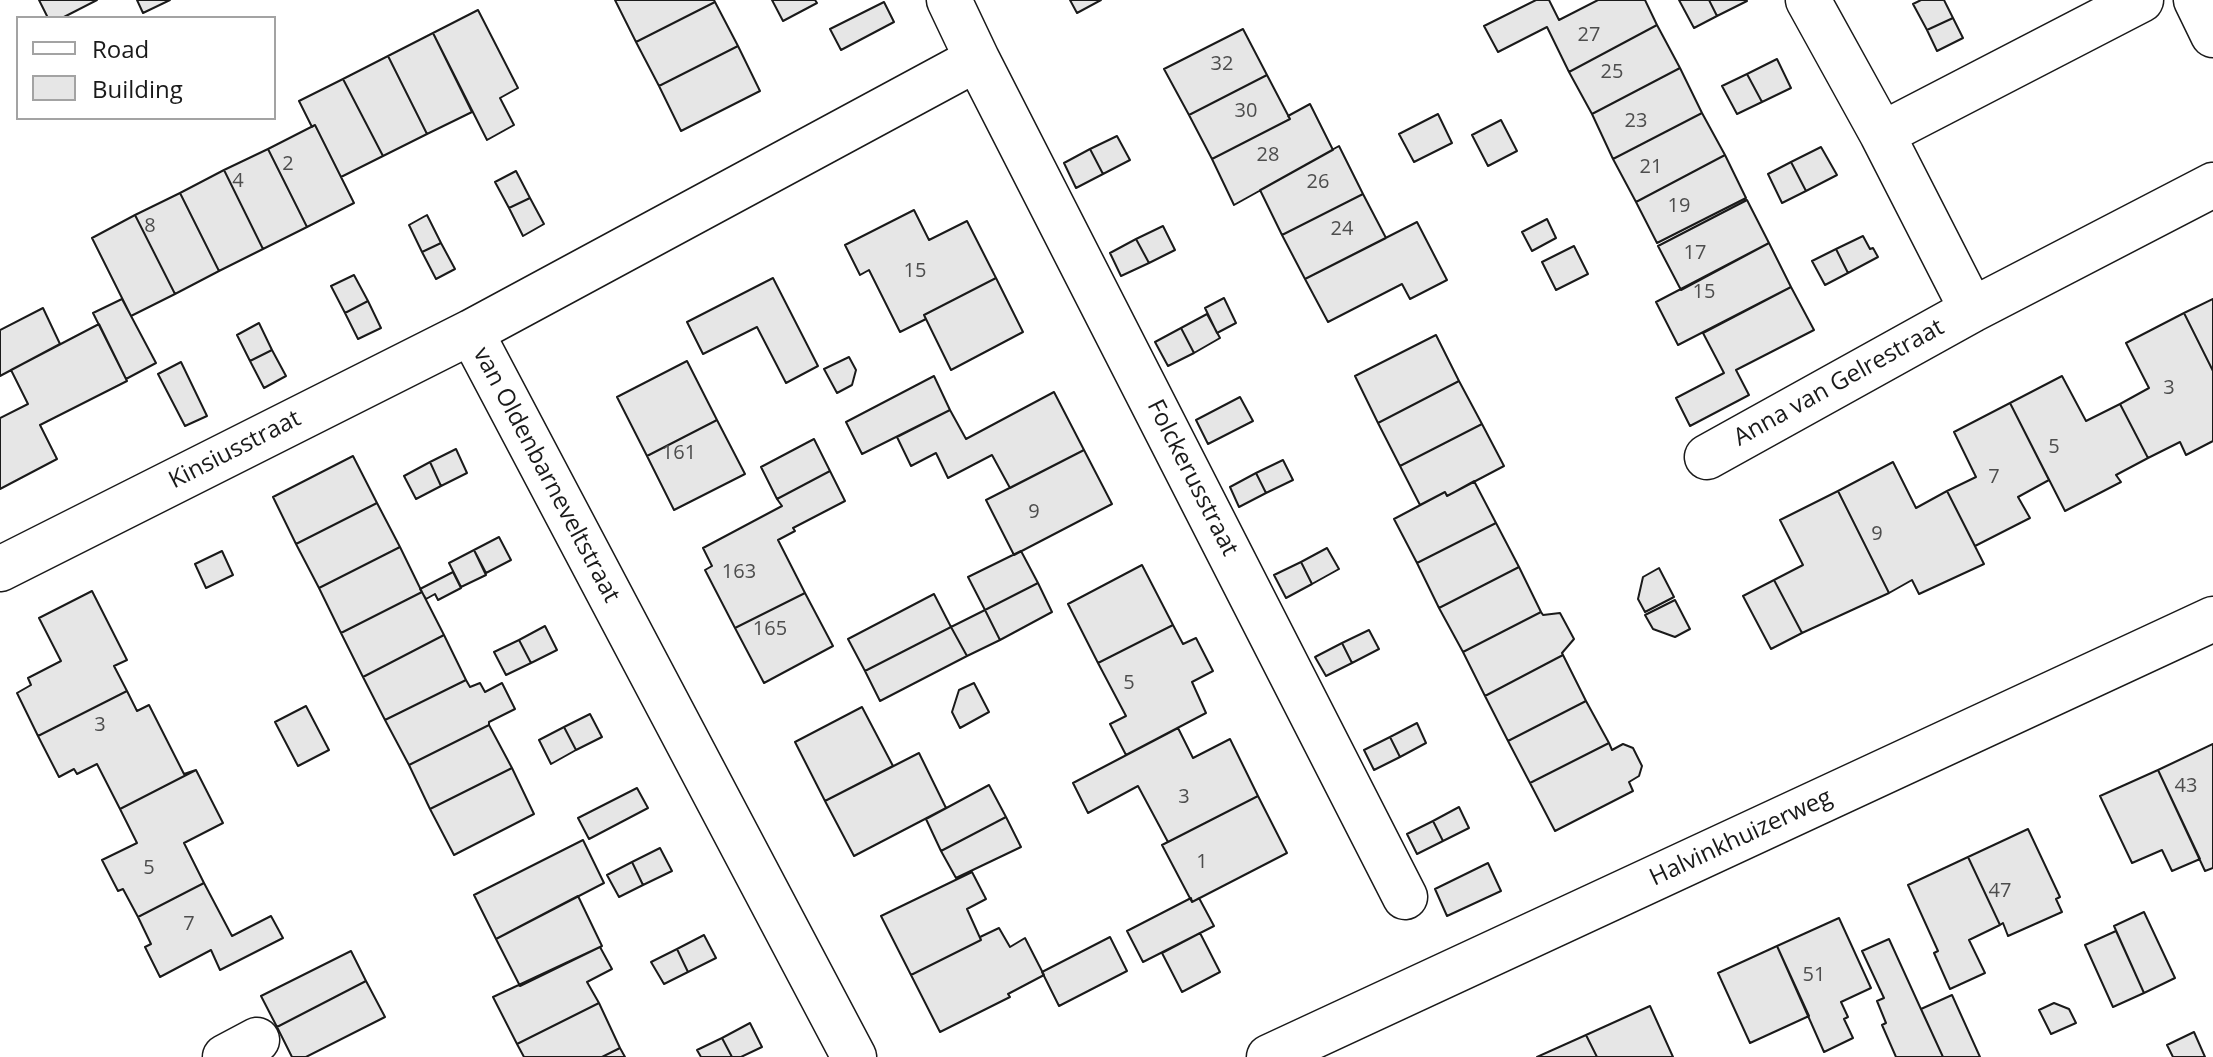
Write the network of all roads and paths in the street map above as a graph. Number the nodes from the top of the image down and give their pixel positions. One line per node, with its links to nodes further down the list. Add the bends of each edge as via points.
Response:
1 (949, 0): 6 (street)
2 (1808, 0): 7 (street, Anna van Gelrestraat)
3 (2141, 0): 7 (street)
4 (2196, 0): 5 (street)
5 (2213, 35)
6 (977, 59): 10 (street, van Oldenbarneveltstraat); 14 (street, Folckerusstraat)
7 (1882, 134): 9 (street, Anna van Gelrestraat)
8 (2213, 185): 9 (street, Anna van Gelrestraat)
9 (1972, 310): 11 (street, Anna van Gelrestraat)
10 (471, 332): 12 (street, Kinsiusstraat); 15 (street, van Oldenbarneveltstraat)
11 (1707, 457)
12 (0, 569)
13 (2213, 619): 16 (street, Halvinkhuizerweg)
14 (1405, 897)
15 (854, 1057)
16 (1269, 1057)

